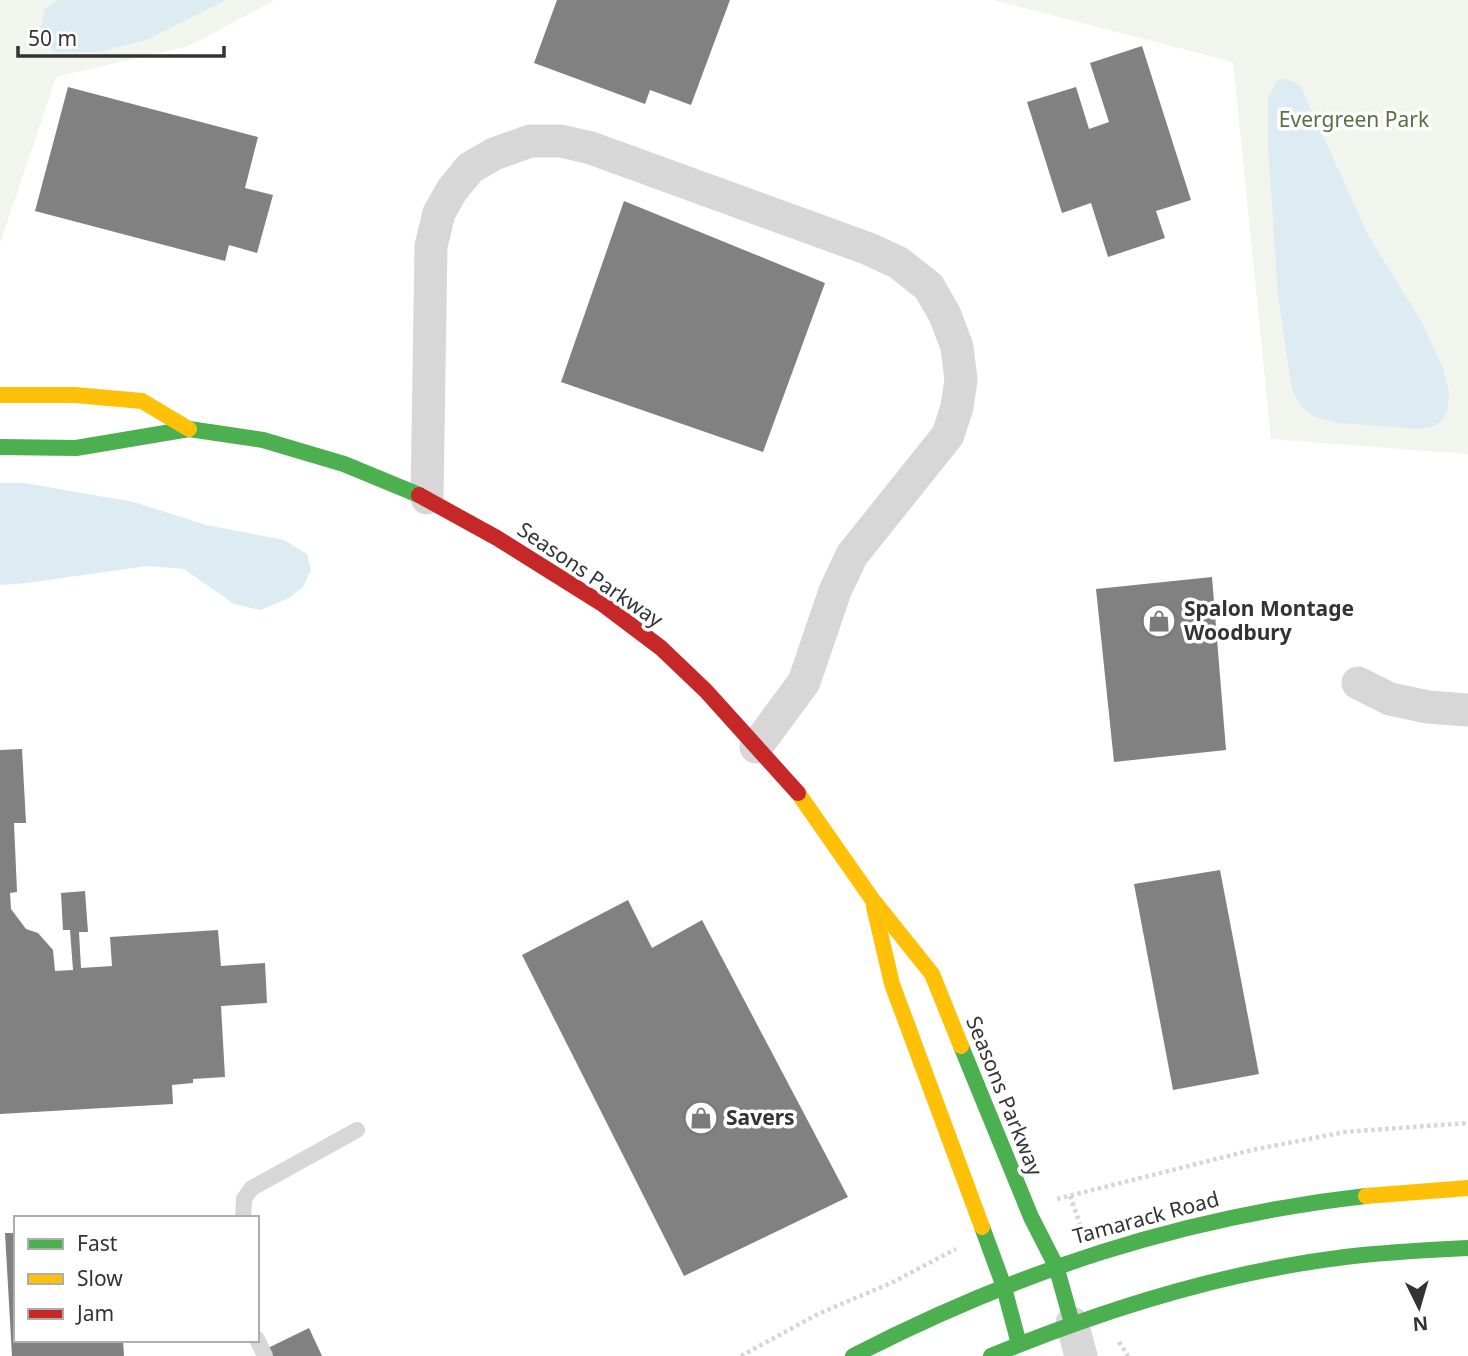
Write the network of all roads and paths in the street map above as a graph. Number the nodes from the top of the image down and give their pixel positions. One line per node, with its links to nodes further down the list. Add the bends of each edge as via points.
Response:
1 (0, 395): 2 (street, Seasons Parkway, via 142,401)
2 (189, 429): 3 (street, Seasons Parkway, via 76,448); 4 (street, Seasons Parkway, via 298,450)
3 (0, 447)
4 (427, 498): 7 (street, Seasons Parkway, via 604,605 661,648); 7 (street, via 431,246 439,213 452,190 470,168 494,154 530,141 592,148 899,263 929,287 945,315 957,347 961,380 957,407 948,435 936,452 852,555 804,682)
5 (1358, 683): 6 (street, via 1390,699)
6 (1468, 710)
7 (756, 747): 8 (street, Seasons Parkway, via 796,790)
8 (872, 898): 16 (street, Seasons Parkway, via 932,974 1031,1217); 17 (street, Seasons Parkway, via 892,984)
9 (1468, 1123): 12 (path, via 1345,1132)
10 (356, 1130): 13 (lane, via 252,1188 244,1199)
11 (1468, 1188): 16 (street, Tamarack Road, via 1268,1209 1148,1236)
12 (1052, 1200)
13 (243, 1216)
14 (1468, 1248): 18 (street, via 1403,1250 1282,1266 1167,1292)
15 (957, 1249): 21 (path)
16 (1056, 1266): 17 (street, Tamarack Road); 18 (street, Seasons Parkway)
17 (1003, 1284): 20 (street, Seasons Parkway); 22 (street, Tamarack Road)
18 (1072, 1323): 20 (street); 23 (street)
19 (1120, 1342): 24 (path)
20 (1011, 1352)
21 (741, 1356)
22 (853, 1356)
23 (1081, 1356)
24 (1128, 1356)

